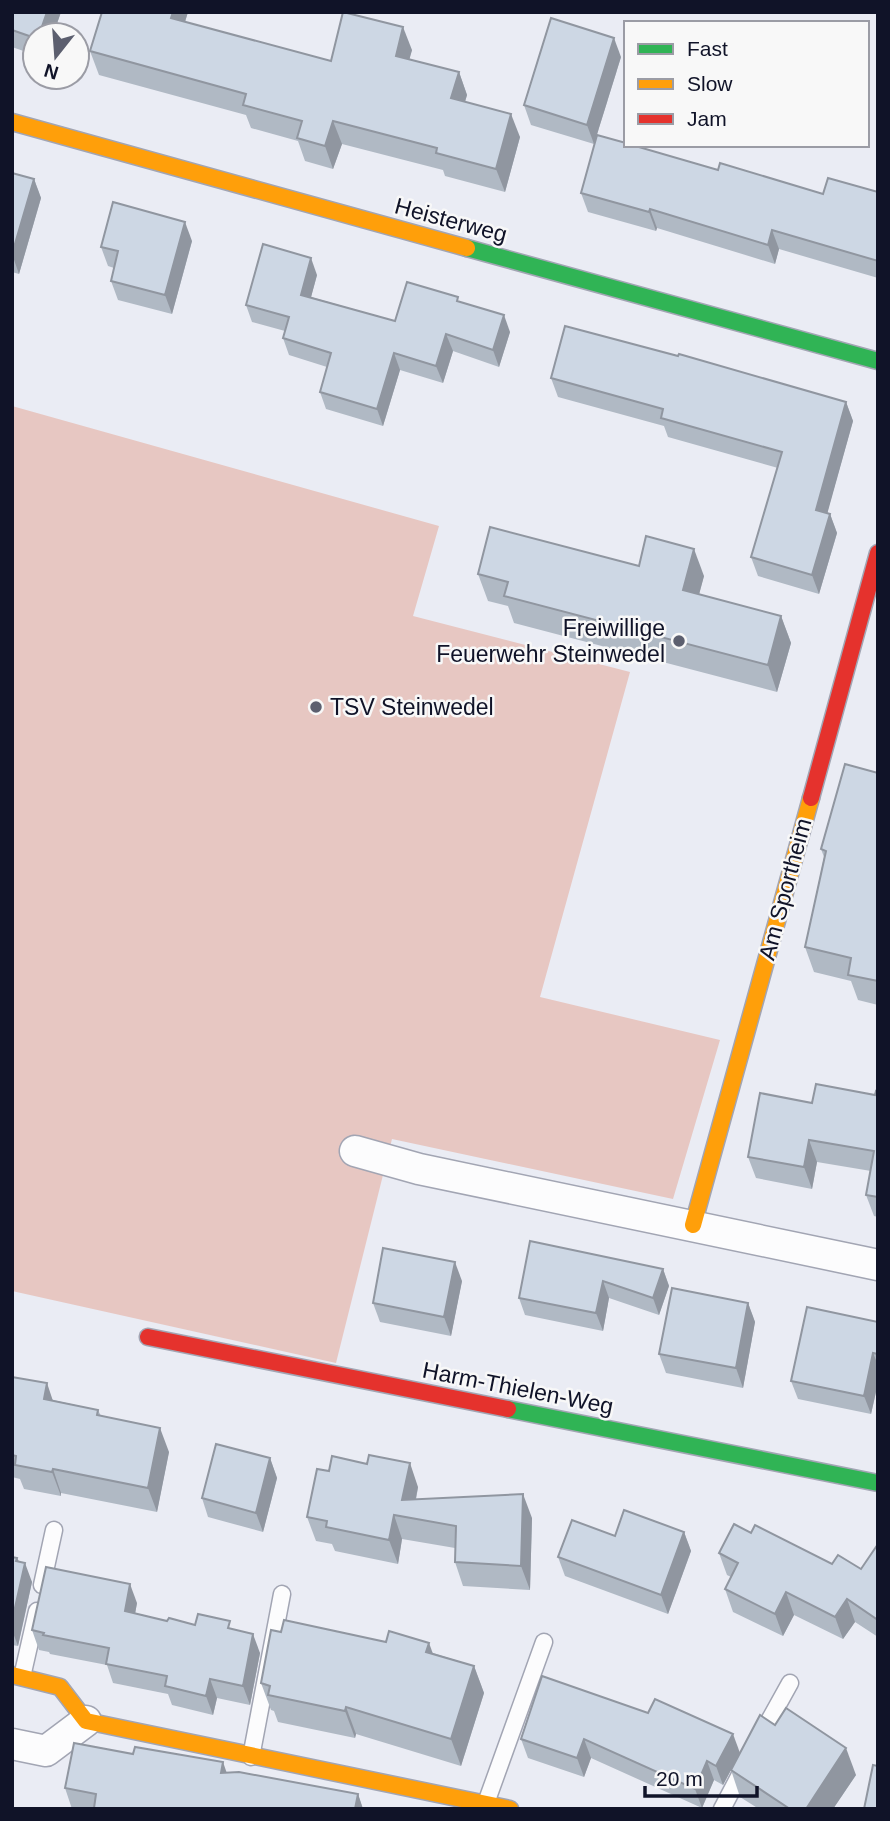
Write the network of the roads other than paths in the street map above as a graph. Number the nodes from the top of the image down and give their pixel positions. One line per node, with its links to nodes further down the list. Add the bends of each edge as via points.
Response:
1 (12, 122): 2 (street, Heisterweg)
2 (878, 361)
3 (878, 552): 5 (street, Am Sportheim)
4 (355, 1151): 5 (street)
5 (693, 1225): 6 (street)
6 (878, 1265)
7 (148, 1336): 8 (street, Harm-Thielen-Weg)
8 (878, 1483)
9 (54, 1530): 12 (lane)
10 (282, 1594): 16 (lane)
11 (544, 1642): 17 (lane)
12 (17, 1676): 14 (street, via 60,1687)
13 (790, 1683): 19 (lane)
14 (86, 1721): 15 (street, via 46,1751); 16 (street)
15 (12, 1744)
16 (251, 1757): 17 (street)
17 (486, 1803): 18 (street)
18 (510, 1809)
19 (722, 1809)

